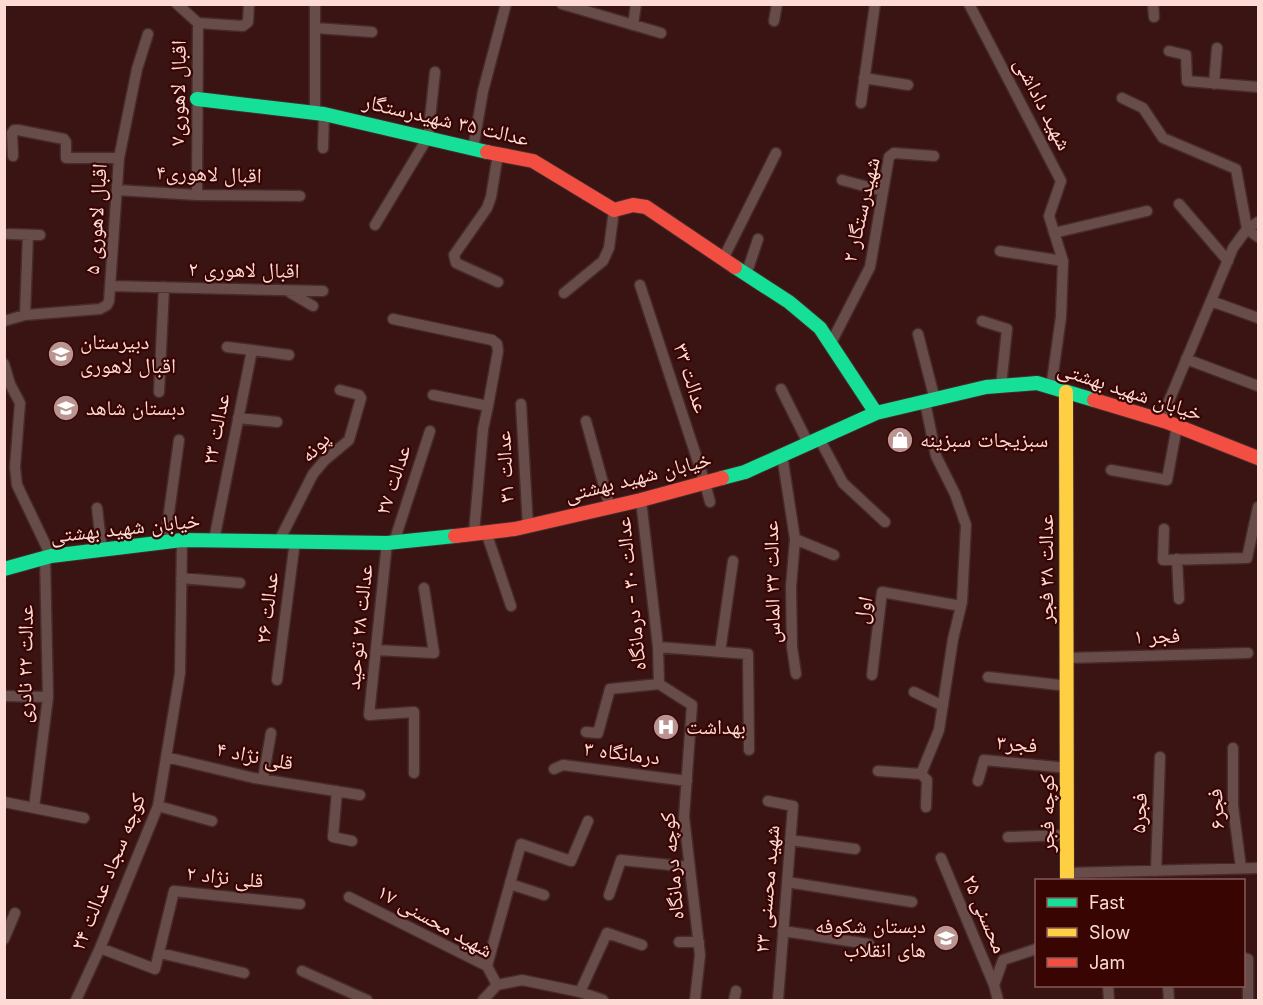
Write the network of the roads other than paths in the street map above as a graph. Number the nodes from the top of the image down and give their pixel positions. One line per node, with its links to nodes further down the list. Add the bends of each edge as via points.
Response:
1 (177, 4): 13 (street)
2 (249, 4): 13 (street, اقبال لاهوری۷, via 248,22 243,26)
3 (315, 4): 15 (street)
4 (507, 4): 32 (street, via 483,92)
5 (562, 4): 14 (street)
6 (636, 4): 14 (street)
7 (777, 4): 12 (street)
8 (875, 4): 22 (street)
9 (1153, 4): 11 (street)
10 (971, 8): 49 (street, شهید داداشی, via 1061,181 1049,216)
11 (1154, 17)
12 (774, 21)
13 (198, 23): 27 (street, اقبال لاهوری۷)
14 (633, 25): 17 (street)
15 (315, 28): 16 (street); 29 (street)
16 (372, 32)
17 (661, 33)
18 (148, 34): 37 (street, اقبال لاهوری ۵)
19 (1217, 48): 23 (street)
20 (1169, 51): 23 (street, via 1186,55 1187,81)
21 (435, 72): 30 (street)
22 (864, 78): 24 (street); 28 (street)
23 (1214, 84): 25 (street)
24 (908, 85)
25 (1258, 87)
26 (1122, 98): 48 (street, via 1143,108 1163,138 1236,169)
27 (197, 99): 29 (main road, عدالت ۳۵ شهیدرستگار); 41 (street, اقبال لاهوری۷)
28 (861, 103)
29 (320, 113): 30 (main road, عدالت ۳۵ شهیدرستگار); 31 (street)
30 (428, 137): 32 (main road, عدالت ۳۵ شهیدرستگار); 47 (street)
31 (322, 148)
32 (473, 149): 34 (main road, عدالت ۳۵ شهیدرستگار)
33 (776, 153): 56 (street)
34 (498, 154): 44 (main road, عدالت ۳۵ شهیدرستگار, via 533,161); 60 (street, via 487,208 454,255 456,263)
35 (13, 156): 37 (street, via 12,133 18,130 64,139 66,162)
36 (934, 156): 40 (street, شهیدرستگار ۲, via 891,154)
37 (119, 158): 39 (street, اقبال لاهوری ۵)
38 (842, 180): 40 (street)
39 (117, 190): 41 (street, اقبال لاهوری۴); 62 (street, اقبال لاهوری ۵)
40 (883, 192): 75 (street, شهیدرستگار ۲, via 870,267)
41 (196, 195): 42 (street, اقبال لاهوری۴)
42 (300, 196)
43 (1179, 204): 58 (street)
44 (614, 210): 56 (main road, via 633,205 646,207); 66 (street, via 609,248 603,261)
45 (1147, 211): 49 (street)
46 (1258, 222): 48 (street)
47 (375, 225)
48 (1247, 229): 53 (street); 58 (street)
49 (1054, 233): 57 (street)
50 (9, 234): 51 (street)
51 (28, 235): 52 (street); 69 (street)
52 (40, 235)
53 (1258, 237)
54 (758, 239): 59 (street)
55 (1000, 251): 57 (street)
56 (723, 259): 59 (main road)
57 (1063, 261): 84 (street)
58 (1228, 261): 67 (street)
59 (746, 274): 75 (main road, via 820,327)
60 (498, 282)
61 (640, 285): 106 (street, عدالت ۳۳)
62 (110, 286): 63 (street, اقبال لاهوری ۲); 69 (street, اقبال لاهوری ۵, via 109,301 100,309)
63 (164, 288): 64 (street, اقبال لاهوری ۲); 87 (street, اقبال لاهوری ۲)
64 (286, 290): 65 (street, اقبال لاهوری ۲); 68 (street)
65 (323, 291)
66 (564, 293)
67 (1211, 301): 70 (street); 79 (street)
68 (313, 306)
69 (25, 315): 72 (street, اقبال لاهوری ۵)
70 (1258, 318)
71 (393, 319): 92 (street, via 497,344)
72 (4, 321)
73 (982, 321): 82 (street, via 1006,329)
74 (918, 334): 90 (street)
75 (831, 343): 93 (main road)
76 (227, 347): 77 (street)
77 (252, 350): 78 (street); 94 (street, عدالت ۲۳)
78 (289, 355)
79 (1186, 359): 83 (street); 95 (street)
80 (4, 364): 81 (street)
81 (7, 384): 104 (street, via 20,404)
82 (1001, 386): 84 (main road, خیابان شهید بهشتی, via 1037,383); 90 (main road, خیابان شهید بهشتی)
83 (1258, 386)
84 (1052, 388): 88 (main road, خیابان شهید بهشتی)
85 (781, 389): 101 (street)
86 (340, 390): 119 (street, پونه, via 361,398 349,440 313,474)
87 (159, 392)
88 (1066, 392): 95 (main road, خیابان شهید بهشتی); 139 (main road, عدالت ۳۸ فجر)
89 (433, 395): 92 (street)
90 (930, 401): 93 (main road, خیابان شهید بهشتی); 134 (street, via 936,456 966,525)
91 (521, 404): 113 (street, عدالت ۳۱)
92 (488, 406): 115 (street, via 483,429)
93 (876, 413): 101 (main road, خیابان شهید بهشتی)
94 (238, 418): 97 (street); 118 (street, عدالت ۲۳)
95 (1161, 420): 98 (main road, خیابان شهید بهشتی)
96 (586, 421): 111 (street)
97 (277, 422)
98 (1177, 426): 103 (main road, خیابان شهید بهشتی); 105 (street, via 1167,480)
99 (430, 431): 122 (street, عدالت ۲۷)
100 (179, 440): 121 (street)
101 (814, 441): 102 (main road, خیابان شهید بهشتی); 112 (street, via 843,483)
102 (782, 455): 106 (main road, خیابان شهید بهشتی); 116 (street, عدالت ۳۲ الماس)
103 (1258, 458)
104 (10, 468): 125 (street)
105 (1111, 470)
106 (705, 483): 107 (main road, خیابان شهید بهشتی); 108 (street, عدالت ۳۳)
107 (641, 500): 111 (main road, خیابان شهید بهشتی); 135 (street, عدالت ۳۰ - درمانگاه)
108 (710, 502)
109 (1258, 507): 126 (street, via 1247,558)
110 (97, 508): 123 (street)
111 (610, 508): 113 (main road, خیابان شهید بهشتی)
112 (885, 522)
113 (528, 526): 115 (main road, خیابان شهید بهشتی)
114 (1164, 529): 126 (street, via 1163,560)
115 (480, 532): 122 (main road, خیابان شهید بهشتی); 133 (street)
116 (795, 538): 124 (street); 140 (street, عدالت ۳۲ الماس, via 791,587)
117 (182, 540): 118 (main road, خیابان شهید بهشتی); 121 (main road, خیابان شهید بهشتی); 129 (street, کوچه سجاد عدالت ۲۴)
118 (214, 540): 119 (main road, خیابان شهید بهشتی)
119 (279, 541): 120 (main road, خیابان شهید بهشتی)
120 (295, 541): 122 (main road, خیابان شهید بهشتی); 143 (street, عدالت ۲۶)
121 (165, 542): 123 (main road, خیابان شهید بهشتی)
122 (391, 542): 136 (street, عدالت ۲۸ توحید)
123 (102, 550): 125 (main road, خیابان شهید بهشتی)
124 (834, 555)
125 (48, 557): 128 (main road, خیابان شهید بهشتی); 148 (street, عدالت ۲۲ نادری)
126 (1177, 559): 132 (street)
127 (733, 561): 137 (street)
128 (4, 569)
129 (181, 578): 130 (street); 155 (street, کوچه سجاد عدالت ۲۴, via 180,673)
130 (240, 583)
131 (424, 588): 136 (street, via 434,652)
132 (1179, 599)
133 (511, 606)
134 (961, 606): 141 (street, اول, via 882,592); 149 (street)
135 (658, 647): 137 (street); 144 (street, عدالت ۳۰ - درمانگاه)
136 (376, 650): 160 (street, عدالت ۲۸ توحید, via 369,715 414,712)
137 (720, 652): 154 (street, via 748,654)
138 (1248, 653): 139 (street, فجر ۱)
139 (1067, 658): 145 (main road, عدالت ۳۸ فجر)
140 (796, 674)
141 (872, 675)
142 (988, 677): 145 (street)
143 (278, 680)
144 (659, 684): 150 (street, via 610,689 598,733); 164 (street, کوچه درمانگاه, via 692,705)
145 (1068, 686): 152 (main road, عدالت ۳۸ فجر)
146 (914, 692): 149 (street)
147 (4, 696): 148 (street)
148 (48, 697): 171 (street, عدالت ۲۲ نادری)
149 (943, 706): 161 (street, via 939,730)
150 (586, 732)
151 (271, 733): 162 (street)
152 (1068, 745): 157 (main road, کوچه فجر)
153 (1233, 747): 182 (street, فجر۶, via 1233,806)
154 (749, 750)
155 (166, 757): 162 (street, قلی نژاد ۴); 169 (street, کوچه سجاد عدالت ۲۴)
156 (1161, 757): 184 (street, فجر۵)
157 (1068, 768): 163 (street, فجر۳, via 984,760); 175 (main road, کوچه فجر)
158 (554, 770): 164 (street, درمانگاه ۳, via 563,765)
159 (878, 771): 161 (street)
160 (414, 773)
161 (921, 774): 170 (street, via 927,780)
162 (263, 779): 165 (street, قلی نژاد ۴)
163 (978, 780)
164 (687, 781): 181 (street, کوچه درمانگاه, via 684,817)
165 (337, 791): 166 (street, قلی نژاد ۴); 178 (street, via 333,837)
166 (360, 795)
167 (768, 801): 177 (street, شهید محسنی ۲۳, via 793,806)
168 (4, 802): 171 (street)
169 (158, 806): 173 (street); 200 (street, کوچه سجاد عدالت ۲۴)
170 (926, 807)
171 (34, 808): 172 (street)
172 (84, 818)
173 (212, 821)
174 (588, 821): 187 (street, via 571,861 521,844)
175 (1068, 836): 176 (street); 185 (main road, کوچه فجر)
176 (1008, 837)
177 (790, 840): 179 (street); 186 (street, شهید محسنی ۲۳)
178 (352, 841)
179 (855, 849)
180 (941, 858): 207 (street, محسنی ۲۵)
181 (690, 867): 189 (street, via 621,860); 197 (street, کوچه درمانگاه)
182 (1241, 868): 183 (street); 184 (street)
183 (1258, 868)
184 (1156, 871): 185 (street)
185 (1067, 877)
186 (787, 882): 191 (street); 194 (street, شهید محسنی ۲۳)
187 (510, 884): 188 (street); 204 (street)
188 (544, 895)
189 (609, 895)
190 (350, 897): 204 (street, شهید محسنی ۱۷)
191 (912, 902)
192 (300, 904): 202 (street, قلی نژاد ۲, via 174,891)
193 (15, 913): 195 (street)
194 (783, 931): 198 (street); 215 (street, شهید محسنی ۲۳)
195 (4, 939)
196 (679, 942): 197 (street)
197 (699, 942): 214 (street, کوچه درمانگاه)
198 (869, 944)
199 (642, 945): 209 (street, via 607,933)
200 (100, 948): 202 (street, via 155,969); 210 (street, کوچه سجاد عدالت ۲۴)
201 (1035, 949): 207 (street, via 1003,960)
202 (160, 953): 206 (street)
203 (1245, 958): 217 (street)
204 (487, 966): 208 (street, شهید محسنی ۱۷)
205 (302, 971): 211 (street)
206 (244, 973)
207 (993, 985): 216 (street, محسنی ۲۵)
208 (497, 986): 209 (street, via 522,980); 212 (street)
209 (580, 992): 213 (street)
210 (76, 1000)
211 (367, 1000)
212 (483, 1000)
213 (603, 1000)
214 (695, 1000)
215 (778, 1000)
216 (998, 1000)
217 (1248, 1000)

